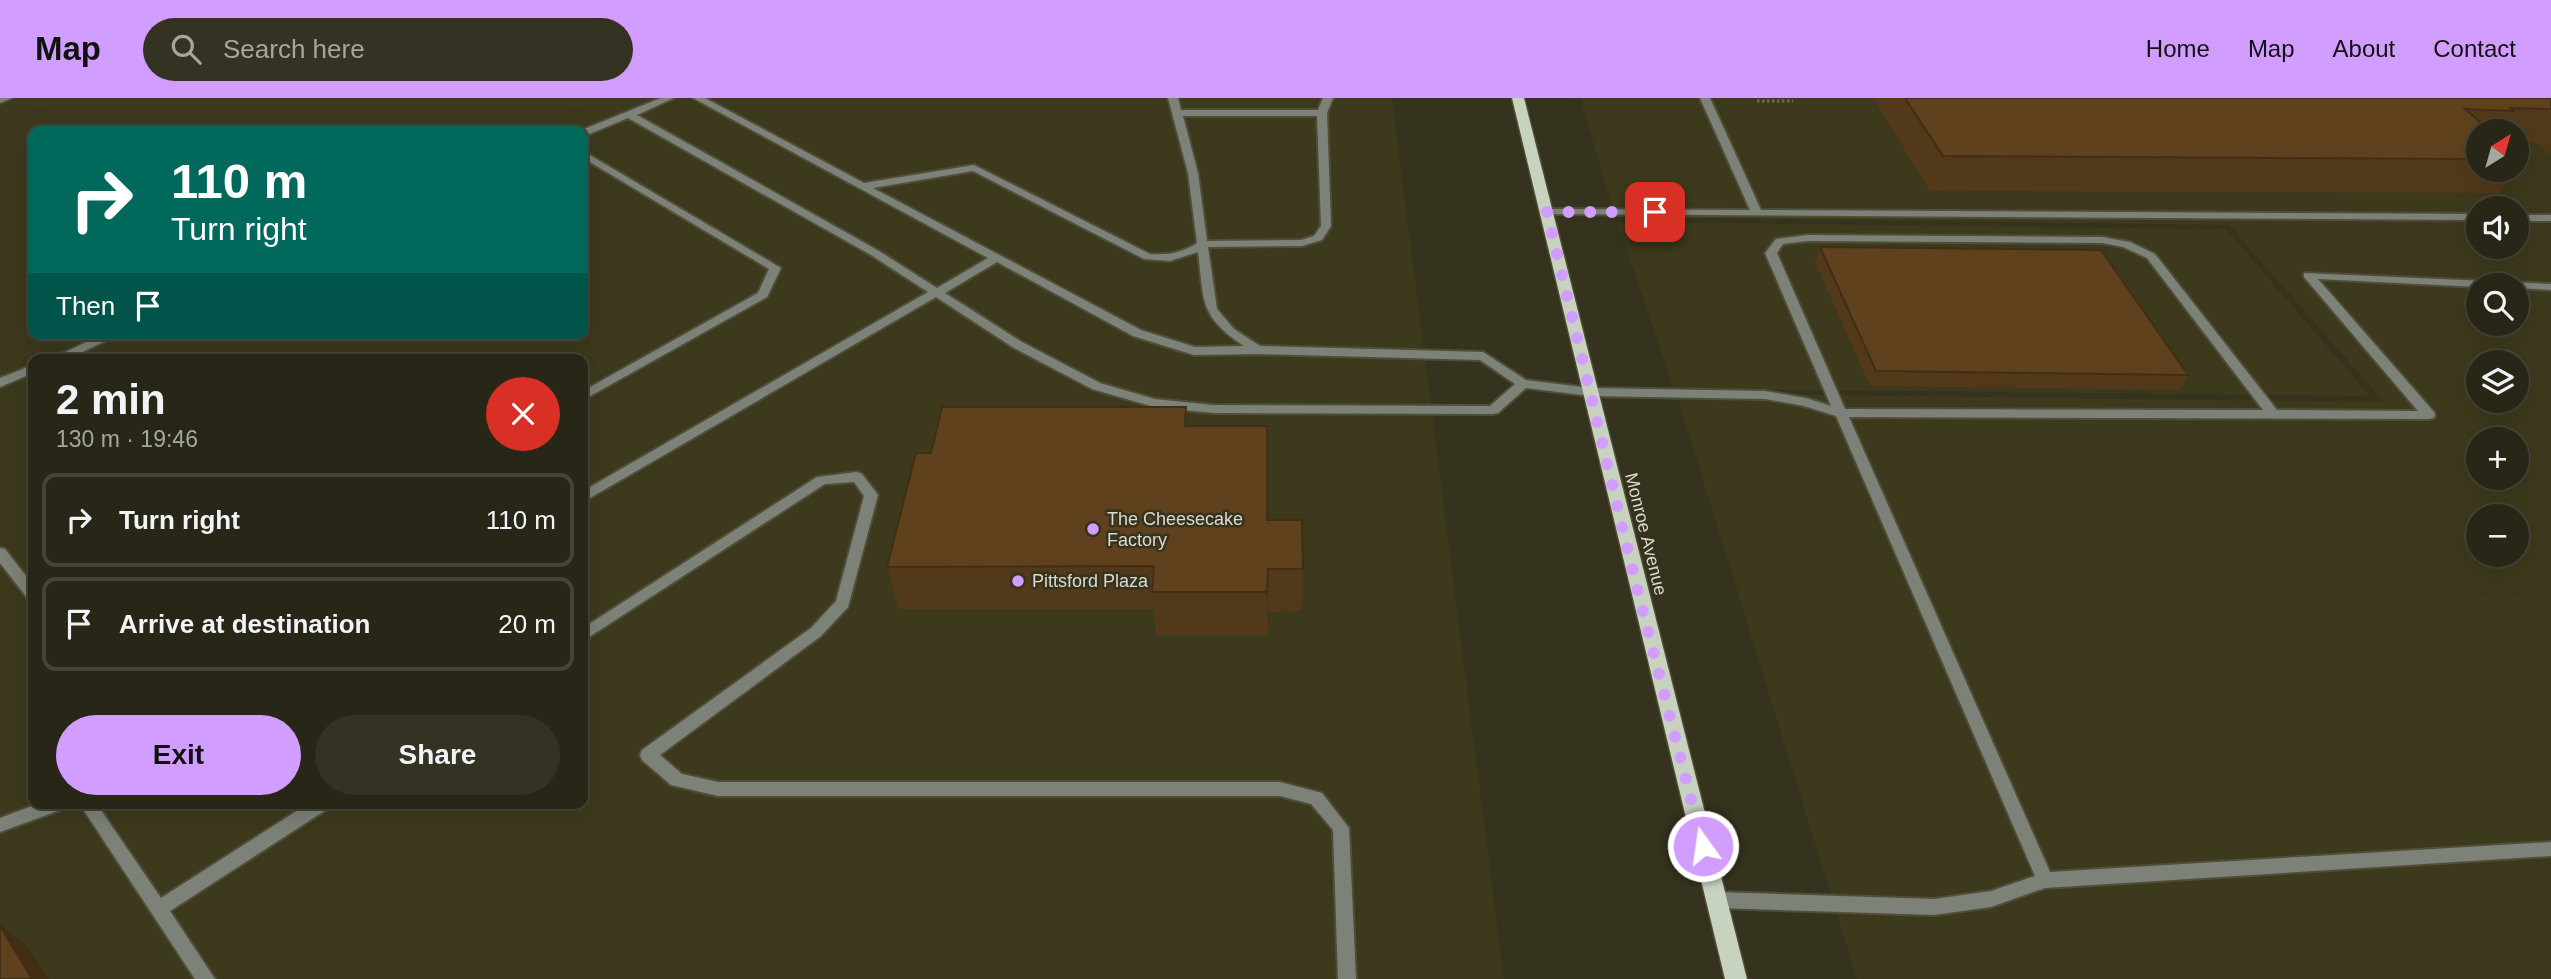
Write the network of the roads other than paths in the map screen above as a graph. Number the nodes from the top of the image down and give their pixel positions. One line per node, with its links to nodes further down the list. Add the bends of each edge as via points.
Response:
1 (6, 98): 8 (lane)
2 (669, 98): 11 (lane)
3 (698, 98): 14 (lane)
4 (1173, 98): 9 (lane)
5 (1328, 98): 10 (lane)
6 (1518, 98): 15 (main road, Monroe Avenue)
7 (1705, 98): 16 (lane)
8 (0, 100)
9 (1178, 113): 10 (lane); 20 (lane, via 1193,173)
10 (1322, 113): 20 (lane, via 1326,226 1318,238 1302,243)
11 (630, 115): 12 (lane); 25 (lane, via 875,253)
12 (588, 131)
13 (588, 157): 33 (lane, via 775,268 763,295)
14 (863, 186): 20 (lane, via 974,168 1148,257 1174,259); 21 (lane)
15 (1547, 212): 16 (lane); 32 (main road, Monroe Avenue)
16 (1756, 213): 17 (lane)
17 (2466, 217)
18 (2529, 218): 19 (lane)
19 (2551, 218)
20 (1202, 244): 27 (lane, via 1211,310 1230,332)
21 (996, 258): 25 (lane); 27 (lane, via 1137,333 1194,351)
22 (2466, 283): 35 (lane, via 2308,275 2429,415)
23 (2529, 286): 24 (lane)
24 (2551, 287)
25 (936, 293): 31 (lane, via 1018,345 1097,386 1154,403 1213,410 1493,410); 36 (lane)
26 (100, 340): 28 (lane)
27 (1257, 350): 31 (lane, via 1483,356)
28 (68, 354)
29 (28, 371): 30 (lane)
30 (0, 383)
31 (1523, 384): 32 (lane)
32 (1590, 392): 34 (lane, via 1765,395); 46 (main road, Monroe Avenue)
33 (588, 393)
34 (1841, 413): 35 (lane); 35 (lane, via 1771,253 1780,241 2102,240 2126,244 2151,256); 45 (lane)
35 (2273, 414)
36 (588, 494)
37 (0, 553): 38 (lane)
38 (28, 589)
39 (588, 632): 49 (lane, via 822,480 857,477 871,495 843,603 816,632 648,755 677,780 718,789 1280,789 1316,798 1341,828)
40 (44, 809): 43 (lane)
41 (91, 809): 47 (lane)
42 (314, 809): 47 (lane)
43 (0, 825)
44 (2551, 849): 45 (lane)
45 (2045, 880): 46 (lane, via 1991,899 1934,907)
46 (1717, 901): 50 (main road, Monroe Avenue)
47 (159, 909): 48 (lane)
48 (206, 979)
49 (1346, 979)
50 (1736, 979)

